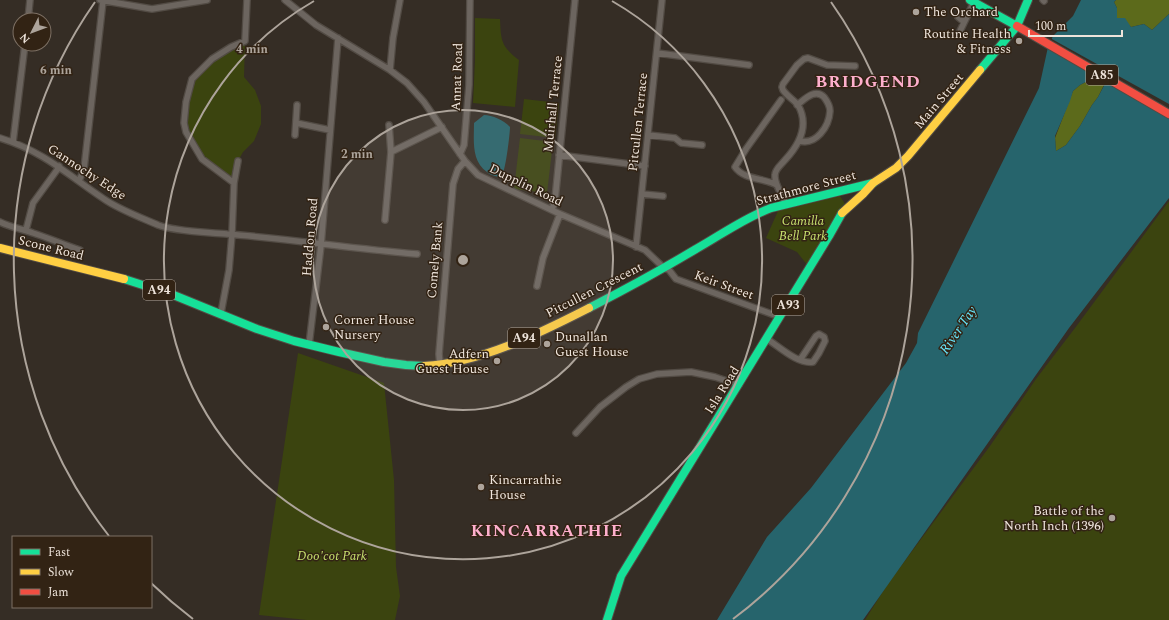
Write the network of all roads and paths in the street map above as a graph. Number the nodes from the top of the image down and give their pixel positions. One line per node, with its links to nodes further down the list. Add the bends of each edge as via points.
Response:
1 (30, 0): 12 (street)
2 (101, 0): 3 (street, via 152,9); 44 (street, via 84,169)
3 (204, 0)
4 (247, 0): 45 (street, via 245,41 212,59 192,79 184,123 186,132 202,159)
5 (285, 0): 17 (street, Dupplin Road, via 316,25)
6 (400, 0): 22 (street)
7 (470, 0): 38 (street, Annat Road, via 469,85 464,145)
8 (575, 0): 39 (street, Muirhall Terrace)
9 (662, 0): 19 (street, Pitcullen Terrace)
10 (1028, 0): 15 (main road, Main Street)
11 (972, 1): 14 (street); 15 (main road)
12 (29, 12)
13 (958, 17): 14 (street)
14 (964, 22): 16 (street)
15 (1016, 26): 26 (main road, A85); 46 (main road, Main Street / A93, via 912,152 896,168)
16 (960, 30)
17 (338, 38): 22 (street, Dupplin Road); 30 (street, Haddon Road)
18 (24, 52): 35 (street)
19 (656, 53): 20 (street); 32 (street, Pitcullen Terrace)
20 (749, 65)
21 (856, 66): 24 (street, via 827,65 808,58 804,60 794,68 782,87)
22 (390, 70): 29 (street, Dupplin Road, via 420,97)
23 (781, 100): 47 (street, via 735,166 744,174)
24 (798, 104): 34 (street, via 803,120); 34 (street, via 813,93 817,93 824,97 830,110 827,123 817,137 808,142)
25 (297, 105): 27 (street)
26 (1169, 114)
27 (296, 123): 30 (street); 31 (street)
28 (388, 125): 37 (street)
29 (442, 127): 37 (street); 38 (street, Dupplin Road)
30 (330, 130): 57 (street, Haddon Road)
31 (295, 135)
32 (648, 135): 36 (street); 43 (street, Pitcullen Terrace)
33 (0, 138): 35 (street, Gannochy Edge)
34 (800, 141): 47 (street, via 775,172)
35 (13, 142): 42 (street, Gannochy Edge)
36 (702, 145)
37 (391, 152): 53 (street)
38 (460, 154): 41 (street, Dupplin Road)
39 (559, 155): 43 (street); 51 (street, Muirhall Terrace)
40 (238, 161): 45 (street)
41 (465, 161): 51 (street, Dupplin Road, via 478,175); 69 (street, Comely Bank, via 458,169 453,184)
42 (59, 166): 44 (street, Gannochy Edge); 55 (street, via 34,203)
43 (645, 166): 48 (street, Pitcullen Terrace)
44 (79, 181): 56 (street, Gannochy Edge, via 105,200 160,226)
45 (234, 183): 56 (street)
46 (873, 183): 50 (main road, Strathmore Street / A94); 65 (main road, Isla Road / A93, via 842,212)
47 (777, 185): 50 (street)
48 (642, 194): 49 (street); 58 (street, Pitcullen Terrace)
49 (663, 196)
50 (786, 204): 62 (main road, Strathmore Street / A94, via 758,212)
51 (552, 210): 52 (street, Dupplin Road)
52 (560, 214): 58 (street, Dupplin Road); 63 (street, via 543,258)
53 (385, 220)
54 (0, 222): 55 (street)
55 (26, 230): 60 (street)
56 (232, 234): 57 (street, Gannochy Edge); 64 (street)
57 (321, 245): 61 (street, Gannochy Edge); 67 (street, Haddon Road)
58 (636, 246): 62 (street, Dupplin Road, via 645,250)
59 (0, 248): 64 (main road, Scone Road / A94, via 96,271 156,289)
60 (80, 250)
61 (417, 254)
62 (664, 268): 65 (street, Keir Street, via 676,279); 69 (main road, Pitcullen Crescent / A94, via 576,315 516,342)
63 (537, 286)
64 (221, 313): 67 (main road, A94)
65 (780, 317): 66 (main road, Isla Road / A93)
66 (767, 338): 68 (street); 70 (main road, Isla Road / A93)
67 (309, 345): 69 (main road, Pitcullen Crescent / A94, via 385,362 423,366)
68 (800, 360): 68 (street, via 812,362 826,341 824,337 819,334 816,336)
69 (440, 364)
70 (739, 385): 71 (street, via 691,372 657,374 638,379 600,407); 72 (main road, Isla Road / A93, via 621,576)
71 (576, 433)
72 (607, 620)

